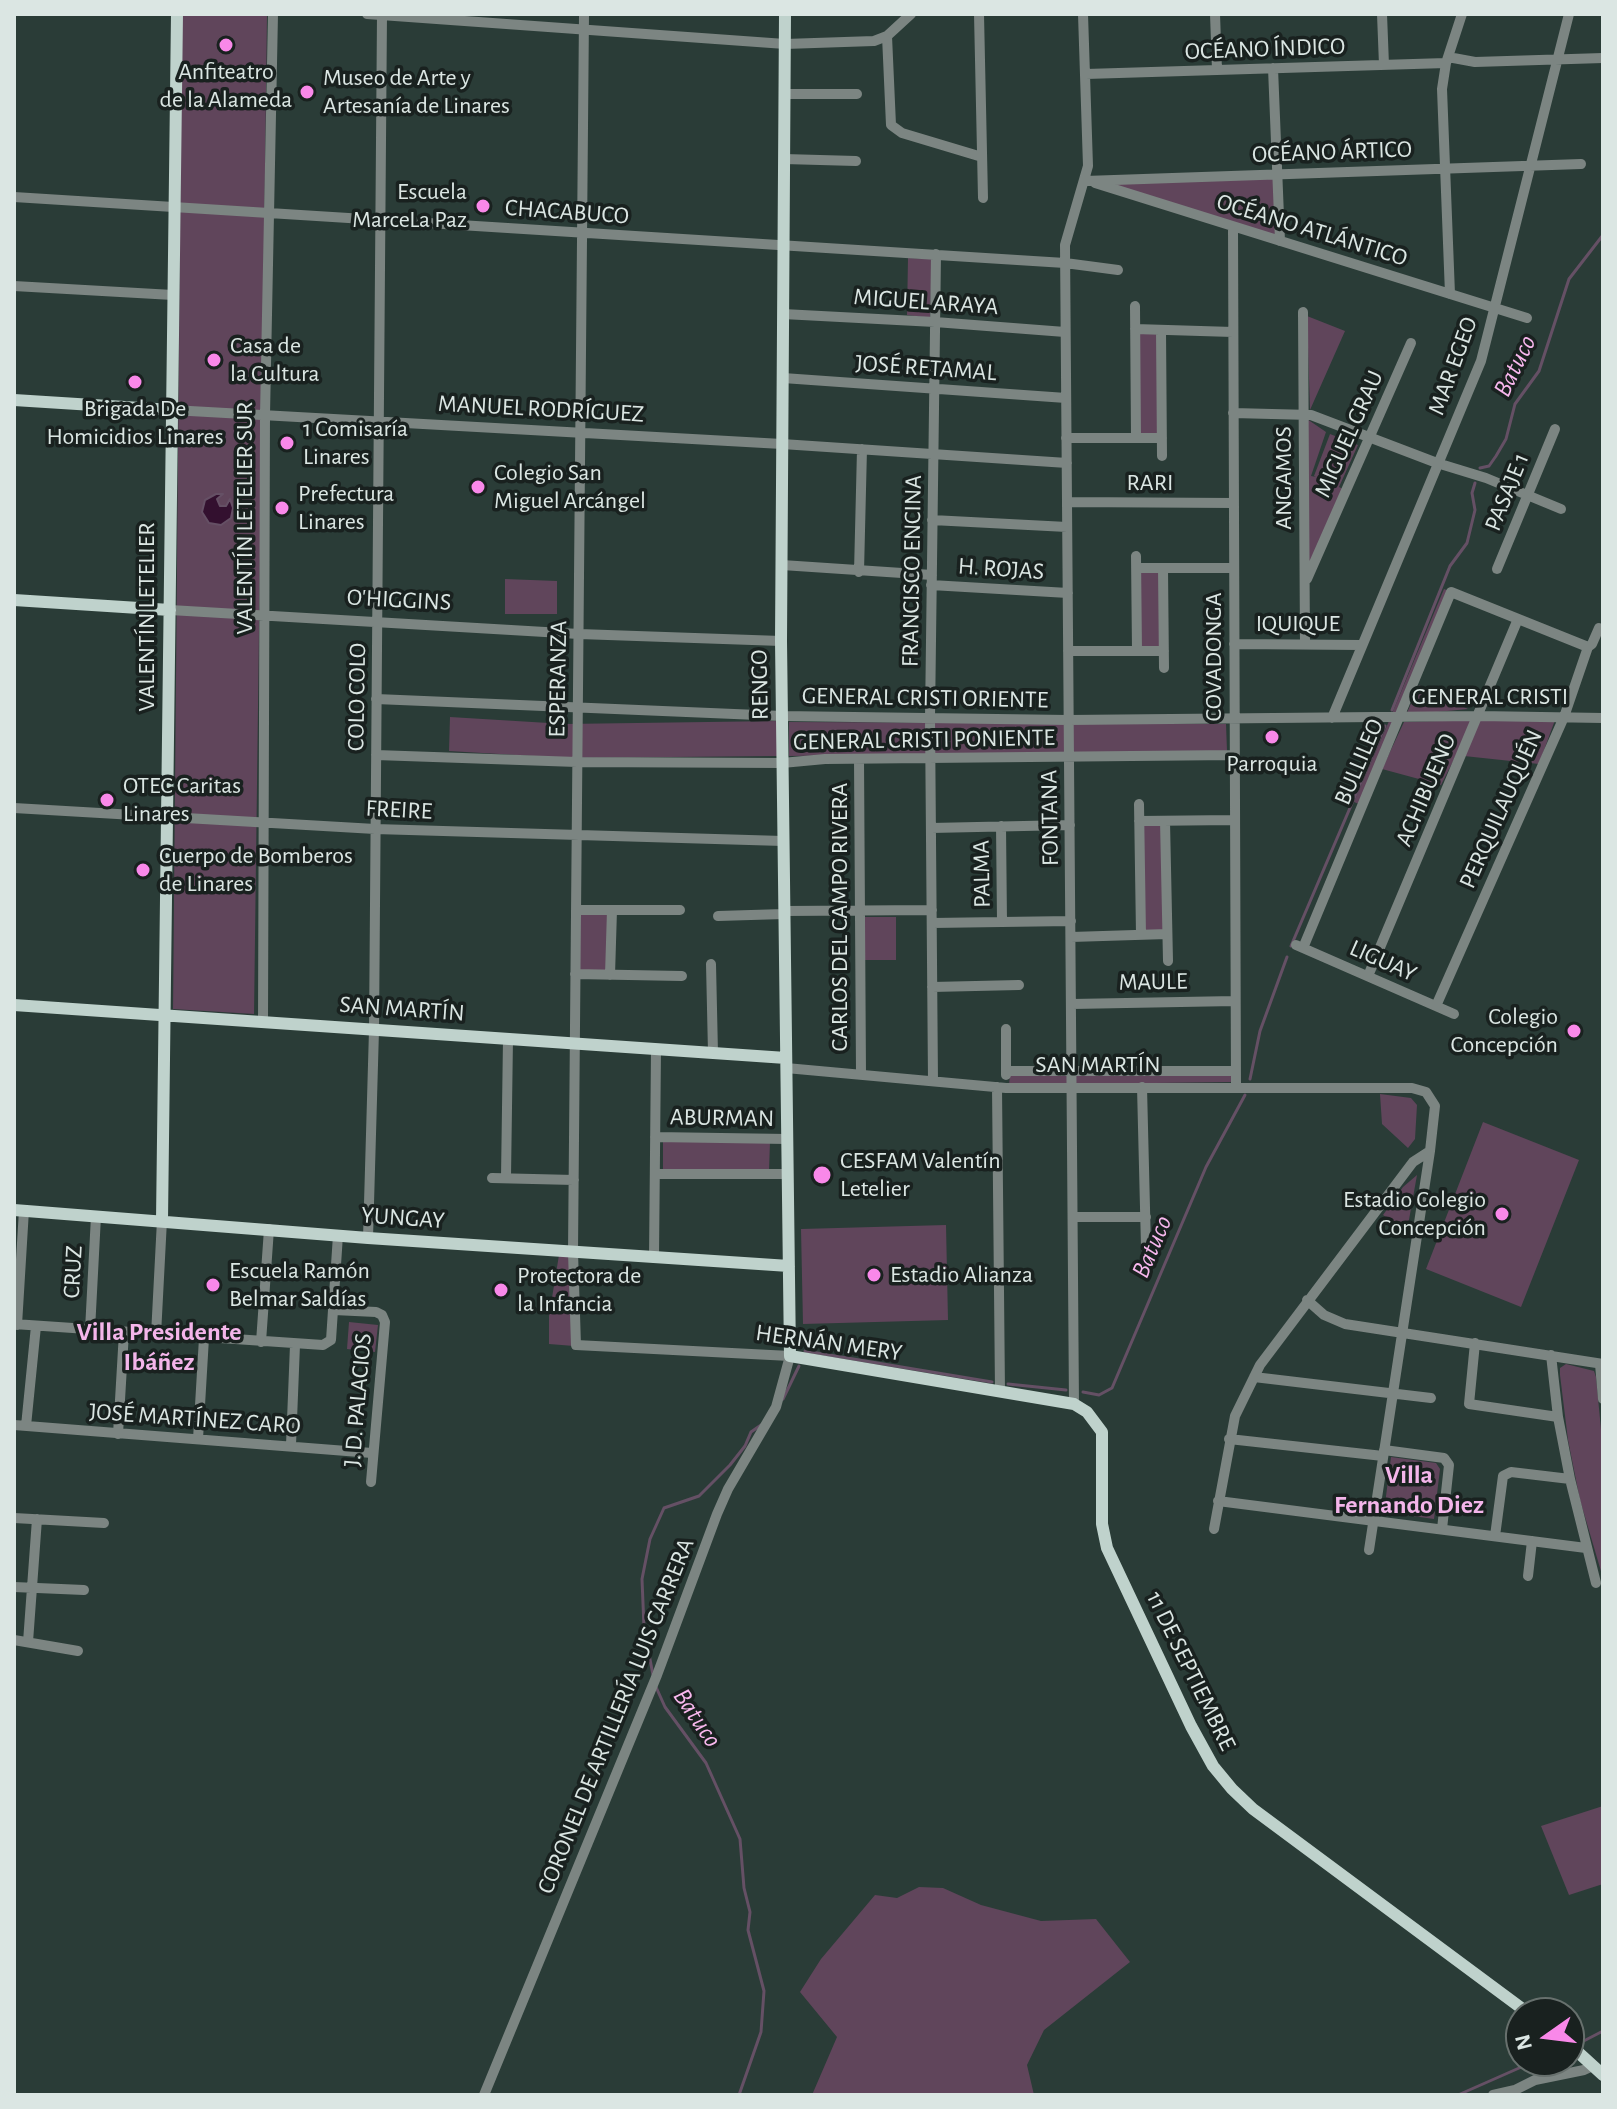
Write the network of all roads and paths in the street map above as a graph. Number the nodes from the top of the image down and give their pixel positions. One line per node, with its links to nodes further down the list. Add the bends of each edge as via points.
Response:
1 (177, 14): 36 (main road, VALENTÍN LETELIER)
2 (273, 14): 37 (street, VALENTÍN LETELIER SUR)
3 (367, 14): 4 (street)
4 (382, 14): 14 (street); 38 (street, COLO COLO)
5 (584, 14): 14 (street, ESPERANZA)
6 (785, 14): 16 (main road, RENGO)
7 (911, 14): 15 (street)
8 (979, 14): 26 (street)
9 (1083, 14): 23 (street, FONTANA)
10 (1215, 14): 22 (street)
11 (1382, 14): 20 (street)
12 (1462, 14): 19 (street)
13 (1569, 14): 18 (street, MAR EGEO)
14 (584, 29): 16 (street); 40 (street, ESPERANZA)
15 (887, 36): 16 (street); 26 (street, via 891,125)
16 (785, 44): 24 (main road, RENGO)
17 (1603, 58): 18 (street, OCÉANO ÍNDICO)
18 (1557, 59): 19 (street, OCÉANO ÍNDICO); 30 (street, MAR EGEO)
19 (1447, 60): 20 (street, OCÉANO ÍNDICO); 31 (street, via 1441,100)
20 (1384, 65): 21 (street, OCÉANO ÍNDICO)
21 (1273, 68): 22 (street, OCÉANO ÍNDICO); 32 (street)
22 (1217, 70): 23 (street, OCÉANO ÍNDICO)
23 (1086, 74): 33 (street, FONTANA)
24 (785, 94): 25 (street); 27 (main road, RENGO)
25 (857, 94)
26 (982, 157): 35 (street)
27 (784, 159): 28 (street); 42 (main road, RENGO)
28 (856, 161)
29 (1581, 164): 30 (street, OCÉANO ÁRTICO)
30 (1530, 165): 31 (street, OCÉANO ÁRTICO); 50 (street, MAR EGEO)
31 (1445, 168): 32 (street, OCÉANO ÁRTICO); 47 (street)
32 (1277, 174): 33 (street, OCÉANO ÁRTICO); 41 (street)
33 (1085, 181): 39 (street, OCÉANO ATLÁNTICO); 44 (street, FONTANA, via 1067,231)
34 (14, 197): 36 (street, CHACABUCO)
35 (983, 198)
36 (176, 207): 37 (street, CHACABUCO); 48 (main road, VALENTÍN LETELIER)
37 (269, 213): 38 (street, CHACABUCO); 67 (street, VALENTÍN LETELIER SUR)
38 (381, 220): 40 (street, CHACABUCO); 68 (street, COLO COLO)
39 (1233, 227): 41 (street, OCÉANO ATLÁNTICO); 58 (street, COVADONGA)
40 (582, 233): 42 (street, CHACABUCO); 70 (street, ESPERANZA)
41 (1280, 241): 47 (street, OCÉANO ATLÁNTICO)
42 (784, 245): 43 (street, CHACABUCO); 52 (main road, RENGO)
43 (936, 254): 44 (street, CHACABUCO); 54 (street, FRANCISCO ENCINA)
44 (1065, 263): 45 (street, CHACABUCO); 57 (street, FONTANA)
45 (1118, 270)
46 (14, 286): 48 (street)
47 (1450, 294): 50 (street, OCÉANO ATLÁNTICO)
48 (173, 295): 64 (main road, VALENTÍN LETELIER)
49 (1135, 306): 55 (street)
50 (1494, 309): 53 (street, OCÉANO ATLÁNTICO); 80 (street, MAR EGEO, via 1481,361)
51 (1303, 312): 66 (street, ANGAMOS)
52 (783, 314): 54 (street, MIGUEL ARAYA); 60 (main road, RENGO)
53 (1527, 318)
54 (935, 322): 57 (street, MIGUEL ARAYA); 61 (street, FRANCISCO ENCINA)
55 (1135, 329): 56 (street); 73 (street)
56 (1161, 330): 58 (street); 74 (street)
57 (1065, 332): 62 (street, FONTANA)
58 (1233, 332): 65 (street, COVADONGA)
59 (1411, 343): 71 (street, MIGUEL GRAU)
60 (783, 378): 61 (street, JOSÉ RETAMAL); 75 (main road, RENGO)
61 (934, 389): 62 (street, JOSÉ RETAMAL); 77 (street, FRANCISCO ENCINA)
62 (1066, 398): 72 (street, FONTANA)
63 (14, 400): 64 (main road, MANUEL RODRÍGUEZ)
64 (172, 410): 67 (street, MANUEL RODRÍGUEZ); 98 (main road, VALENTÍN LETELIER)
65 (1233, 413): 66 (street); 83 (street, COVADONGA)
66 (1304, 414): 71 (street); 95 (street, ANGAMOS)
67 (265, 415): 68 (street, MANUEL RODRÍGUEZ); 99 (street, VALENTÍN LETELIER SUR)
68 (380, 423): 70 (street, MANUEL RODRÍGUEZ); 101 (street, COLO COLO)
69 (1555, 429): 81 (street, PASAJE 1)
70 (580, 433): 75 (street, MANUEL RODRÍGUEZ); 103 (street, ESPERANZA)
71 (1369, 437): 80 (street); 95 (street, MIGUEL GRAU)
72 (1066, 438): 73 (street); 79 (street, FONTANA)
73 (1136, 438): 74 (street)
74 (1162, 438): 78 (street)
75 (782, 444): 76 (street, MANUEL RODRÍGUEZ); 88 (main road, RENGO)
76 (862, 449): 77 (street, MANUEL RODRÍGUEZ); 93 (street)
77 (933, 454): 79 (street, MANUEL RODRÍGUEZ); 85 (street, FRANCISCO ENCINA)
78 (1162, 456)
79 (1067, 463): 82 (street, FONTANA)
80 (1437, 463): 81 (street); 107 (street, MAR EGEO)
81 (1527, 495): 84 (street); 92 (street, PASAJE 1)
82 (1067, 502): 83 (street, RARI); 86 (street, FONTANA)
83 (1234, 503): 91 (street, COVADONGA)
84 (1561, 509)
85 (932, 520): 86 (street); 94 (street, FRANCISCO ENCINA)
86 (1067, 527): 96 (street, FONTANA)
87 (1136, 556): 89 (street)
88 (782, 565): 93 (street, H. ROJAS); 104 (main road, RENGO)
89 (1137, 568): 90 (street); 110 (street)
90 (1163, 568): 91 (street); 111 (street)
91 (1234, 568): 105 (street, COVADONGA)
92 (1497, 569)
93 (859, 572): 94 (street, H. ROJAS)
94 (932, 580): 96 (street, H. ROJAS); 118 (street, FRANCISCO ENCINA)
95 (1305, 584): 106 (street, ANGAMOS)
96 (1068, 593): 109 (street, FONTANA)
97 (14, 600): 98 (main road, O'HIGGINS)
98 (170, 610): 99 (street, O'HIGGINS); 133 (main road, VALENTÍN LETELIER)
99 (264, 615): 101 (street, O'HIGGINS); 137 (street, VALENTÍN LETELIER SUR)
100 (1518, 619): 108 (street); 116 (street, ACHIBUENO); 121 (street, BULLILEO, via 1451,592)
101 (378, 621): 103 (street, O'HIGGINS); 113 (street, COLO COLO)
102 (1599, 628): 108 (street, PERQUILAUQUÉN)
103 (579, 634): 104 (street, O'HIGGINS); 114 (street, ESPERANZA)
104 (781, 641): 115 (main road, RENGO)
105 (1234, 644): 106 (street, IQUIQUE); 119 (street, COVADONGA)
106 (1305, 644): 107 (street, IQUIQUE)
107 (1361, 645): 120 (street, MAR EGEO)
108 (1588, 647): 117 (street, PERQUILAUQUÉN)
109 (1068, 651): 110 (street); 123 (street, FONTANA)
110 (1137, 651): 111 (street)
111 (1164, 651): 112 (street)
112 (1164, 668)
113 (376, 699): 114 (street, GENERAL CRISTI ORIENTE); 124 (street, COLO COLO)
114 (578, 710): 115 (street, GENERAL CRISTI ORIENTE); 129 (street, ESPERANZA)
115 (782, 716): 118 (street, GENERAL CRISTI ORIENTE); 130 (main road, RENGO)
116 (1479, 716): 117 (street, GENERAL CRISTI); 121 (street, GENERAL CRISTI); 163 (street, ACHIBUENO)
117 (1564, 717): 122 (street, GENERAL CRISTI); 169 (street, PERQUILAUQUÉN)
118 (930, 718): 123 (street, GENERAL CRISTI ORIENTE); 128 (street, FRANCISCO ENCINA)
119 (1234, 718): 120 (street, GENERAL CRISTI); 123 (street, GENERAL CRISTI ORIENTE); 125 (street, COVADONGA)
120 (1332, 718): 121 (street, GENERAL CRISTI)
121 (1400, 718): 157 (street, BULLILEO)
122 (1603, 718)
123 (1068, 720): 126 (street, FONTANA)
124 (376, 755): 129 (street, GENERAL CRISTI PONIENTE); 141 (street, COLO COLO)
125 (1234, 755): 126 (street, GENERAL CRISTI PONIENTE); 134 (street, COVADONGA)
126 (1069, 756): 128 (street, GENERAL CRISTI PONIENTE); 138 (street, FONTANA)
127 (859, 759): 128 (street, GENERAL CRISTI PONIENTE); 130 (street, GENERAL CRISTI PONIENTE); 148 (street, CARLOS DEL CAMPO RIVERA)
128 (931, 759): 140 (street, FRANCISCO ENCINA)
129 (577, 762): 130 (street, GENERAL CRISTI PONIENTE); 142 (street, ESPERANZA)
130 (782, 763): 143 (main road, RENGO)
131 (1139, 804): 135 (street)
132 (14, 808): 133 (street, FREIRE)
133 (167, 818): 137 (street, FREIRE); 171 (main road, VALENTÍN LETELIER)
134 (1234, 820): 136 (street); 166 (street, COVADONGA)
135 (1139, 821): 136 (street); 155 (street)
136 (1165, 821): 154 (street)
137 (264, 822): 141 (street, FREIRE); 172 (street, VALENTÍN LETELIER SUR)
138 (1070, 825): 139 (street); 151 (street, FONTANA)
139 (1001, 826): 140 (street); 152 (street, PALMA)
140 (931, 828): 147 (street, FRANCISCO ENCINA)
141 (375, 829): 142 (street, FREIRE); 174 (street, COLO COLO)
142 (576, 837): 143 (street, FREIRE); 144 (street, ESPERANZA)
143 (783, 841): 149 (main road, RENGO)
144 (576, 910): 145 (street); 160 (street, ESPERANZA)
145 (612, 910): 146 (street); 161 (street)
146 (680, 910)
147 (932, 910): 148 (street); 153 (street, FRANCISCO ENCINA)
148 (860, 911): 149 (street); 183 (street, CARLOS DEL CAMPO RIVERA)
149 (784, 912): 150 (street); 179 (main road, RENGO)
150 (718, 916)
151 (1071, 921): 152 (street); 156 (street, FONTANA)
152 (1002, 922): 153 (street)
153 (932, 923): 165 (street, FRANCISCO ENCINA)
154 (1167, 934): 155 (street); 158 (street)
155 (1141, 935): 156 (street)
156 (1071, 937): 167 (street, FONTANA)
157 (1299, 946): 163 (street, LIGUAY)
158 (1168, 961)
159 (711, 964): 178 (street)
160 (575, 974): 161 (street); 176 (street, ESPERANZA)
161 (610, 975): 162 (street)
162 (682, 976)
163 (1368, 976): 169 (street, LIGUAY)
164 (1019, 985): 165 (street)
165 (932, 987): 184 (street, FRANCISCO ENCINA)
166 (1235, 1001): 167 (street, MAULE); 181 (street, COVADONGA)
167 (1072, 1004): 182 (street, FONTANA)
168 (14, 1005): 171 (main road, SAN MARTÍN)
169 (1436, 1006): 170 (street, LIGUAY)
170 (1454, 1014)
171 (163, 1015): 172 (main road, SAN MARTÍN); 201 (main road, VALENTÍN LETELIER)
172 (263, 1022): 174 (main road, SAN MARTÍN)
173 (1006, 1029): 180 (street)
174 (374, 1030): 175 (main road, SAN MARTÍN); 204 (street, COLO COLO)
175 (508, 1039): 176 (main road, SAN MARTÍN); 194 (street)
176 (575, 1043): 177 (main road, SAN MARTÍN); 196 (street, ESPERANZA)
177 (656, 1049): 178 (main road, SAN MARTÍN); 189 (street)
178 (713, 1053): 179 (main road, SAN MARTÍN)
179 (786, 1063): 183 (street, SAN MARTÍN); 190 (main road, RENGO)
180 (1006, 1071): 182 (street, SAN MARTÍN); 186 (street)
181 (1235, 1071): 182 (street, SAN MARTÍN); 188 (street, COVADONGA)
182 (1072, 1072): 185 (street, FONTANA)
183 (861, 1074): 184 (street, SAN MARTÍN)
184 (933, 1081): 186 (street, SAN MARTÍN)
185 (1071, 1086): 186 (street, SAN MARTÍN); 187 (street, SAN MARTÍN); 199 (street, FONTANA)
186 (1002, 1087): 226 (street)
187 (1142, 1087): 188 (street, SAN MARTÍN); 200 (street)
188 (1236, 1087): 191 (street, SAN MARTÍN, via 1426,1092 1435,1106)
189 (655, 1137): 190 (street, ABURMAN); 192 (street)
190 (787, 1139): 193 (main road, RENGO)
191 (1430, 1151): 209 (street, via 1413,1162); 215 (street)
192 (656, 1174): 193 (street); 207 (street)
193 (788, 1174): 208 (main road, RENGO)
194 (506, 1177): 195 (street); 196 (street)
195 (492, 1178)
196 (574, 1180): 206 (street, ESPERANZA)
197 (19, 1210): 198 (main road, YUNGAY); 211 (street)
198 (96, 1216): 201 (main road, YUNGAY); 213 (street, CRUZ)
199 (1073, 1217): 200 (street); 230 (street, FONTANA)
200 (1146, 1217): 205 (street)
201 (162, 1220): 202 (main road, YUNGAY); 216 (street)
202 (269, 1229): 203 (main road, YUNGAY); 218 (street)
203 (338, 1235): 204 (main road, YUNGAY); 210 (street)
204 (368, 1238): 206 (main road, YUNGAY)
205 (1146, 1248)
206 (573, 1252): 207 (main road, YUNGAY); 221 (street, ESPERANZA)
207 (654, 1258): 208 (main road, YUNGAY)
208 (789, 1266): 223 (main road, RENGO)
209 (1307, 1300): 215 (street, via 1338,1322); 225 (street)
210 (334, 1310): 220 (street, via 331,1340); 238 (street, J. D. PALACIOS, via 376,1312 385,1322)
211 (16, 1324): 212 (street)
212 (36, 1326): 213 (street); 233 (street)
213 (90, 1330): 214 (street)
214 (124, 1332): 216 (street); 234 (street)
215 (1401, 1334): 219 (street); 227 (street)
216 (156, 1335): 217 (street)
217 (204, 1338): 218 (street); 235 (street)
218 (261, 1342): 220 (street)
219 (1475, 1343): 222 (street); 231 (street, via 1469,1404)
220 (295, 1345): 237 (street)
221 (576, 1345): 223 (street, HERNÁN MERY)
222 (1551, 1355): 224 (street); 231 (street)
223 (790, 1356): 226 (main road, HERNÁN MERY); 266 (street, CORONEL DE ARTILLERÍA LUIS CARRERA, via 776,1407 728,1489)
224 (1602, 1364): 229 (street)
225 (1254, 1377): 227 (street); 236 (street)
226 (1000, 1392): 230 (main road, HERNÁN MERY)
227 (1392, 1394): 228 (street); 239 (street)
228 (1431, 1398)
229 (1603, 1399)
230 (1074, 1404): 261 (main road, 11 DE SEPTIEMBRE, via 1102,1432 1107,1548 1191,1726 1222,1778 1253,1809)
231 (1558, 1417): 240 (street)
232 (14, 1425): 233 (street, JOSÉ MARTÍNEZ CARO)
233 (26, 1426): 234 (street, JOSÉ MARTÍNEZ CARO)
234 (118, 1434): 235 (street, JOSÉ MARTÍNEZ CARO)
235 (198, 1439): 237 (street, JOSÉ MARTÍNEZ CARO)
236 (1229, 1439): 239 (street); 242 (street)
237 (291, 1445): 238 (street, JOSÉ MARTÍNEZ CARO)
238 (372, 1453): 241 (street, J. D. PALACIOS)
239 (1384, 1453): 245 (street); 248 (street, via 1444,1458 1449,1465)
240 (1570, 1479): 249 (street, via 1508,1472 1503,1476); 251 (street)
241 (371, 1482)
242 (1218, 1501): 245 (street); 247 (street)
243 (14, 1518): 244 (street)
244 (37, 1519): 246 (street); 256 (street)
245 (1373, 1520): 248 (street); 252 (street)
246 (104, 1523)
247 (1214, 1529)
248 (1442, 1529): 249 (street)
249 (1495, 1536): 250 (street)
250 (1532, 1541): 251 (street); 253 (street)
251 (1586, 1548): 254 (street)
252 (1369, 1550)
253 (1528, 1576)
254 (1596, 1583)
255 (14, 1587): 256 (street)
256 (32, 1588): 257 (street); 259 (street)
257 (84, 1590)
258 (14, 1640): 259 (street)
259 (28, 1642): 260 (street)
260 (78, 1651)
261 (1506, 1997)
262 (1585, 2059): 263 (main road)
263 (1591, 2064): 264 (main road); 265 (street, via 1535,2080)
264 (1603, 2075)
265 (1515, 2092): 267 (street)
266 (484, 2095)
267 (1493, 2095)

